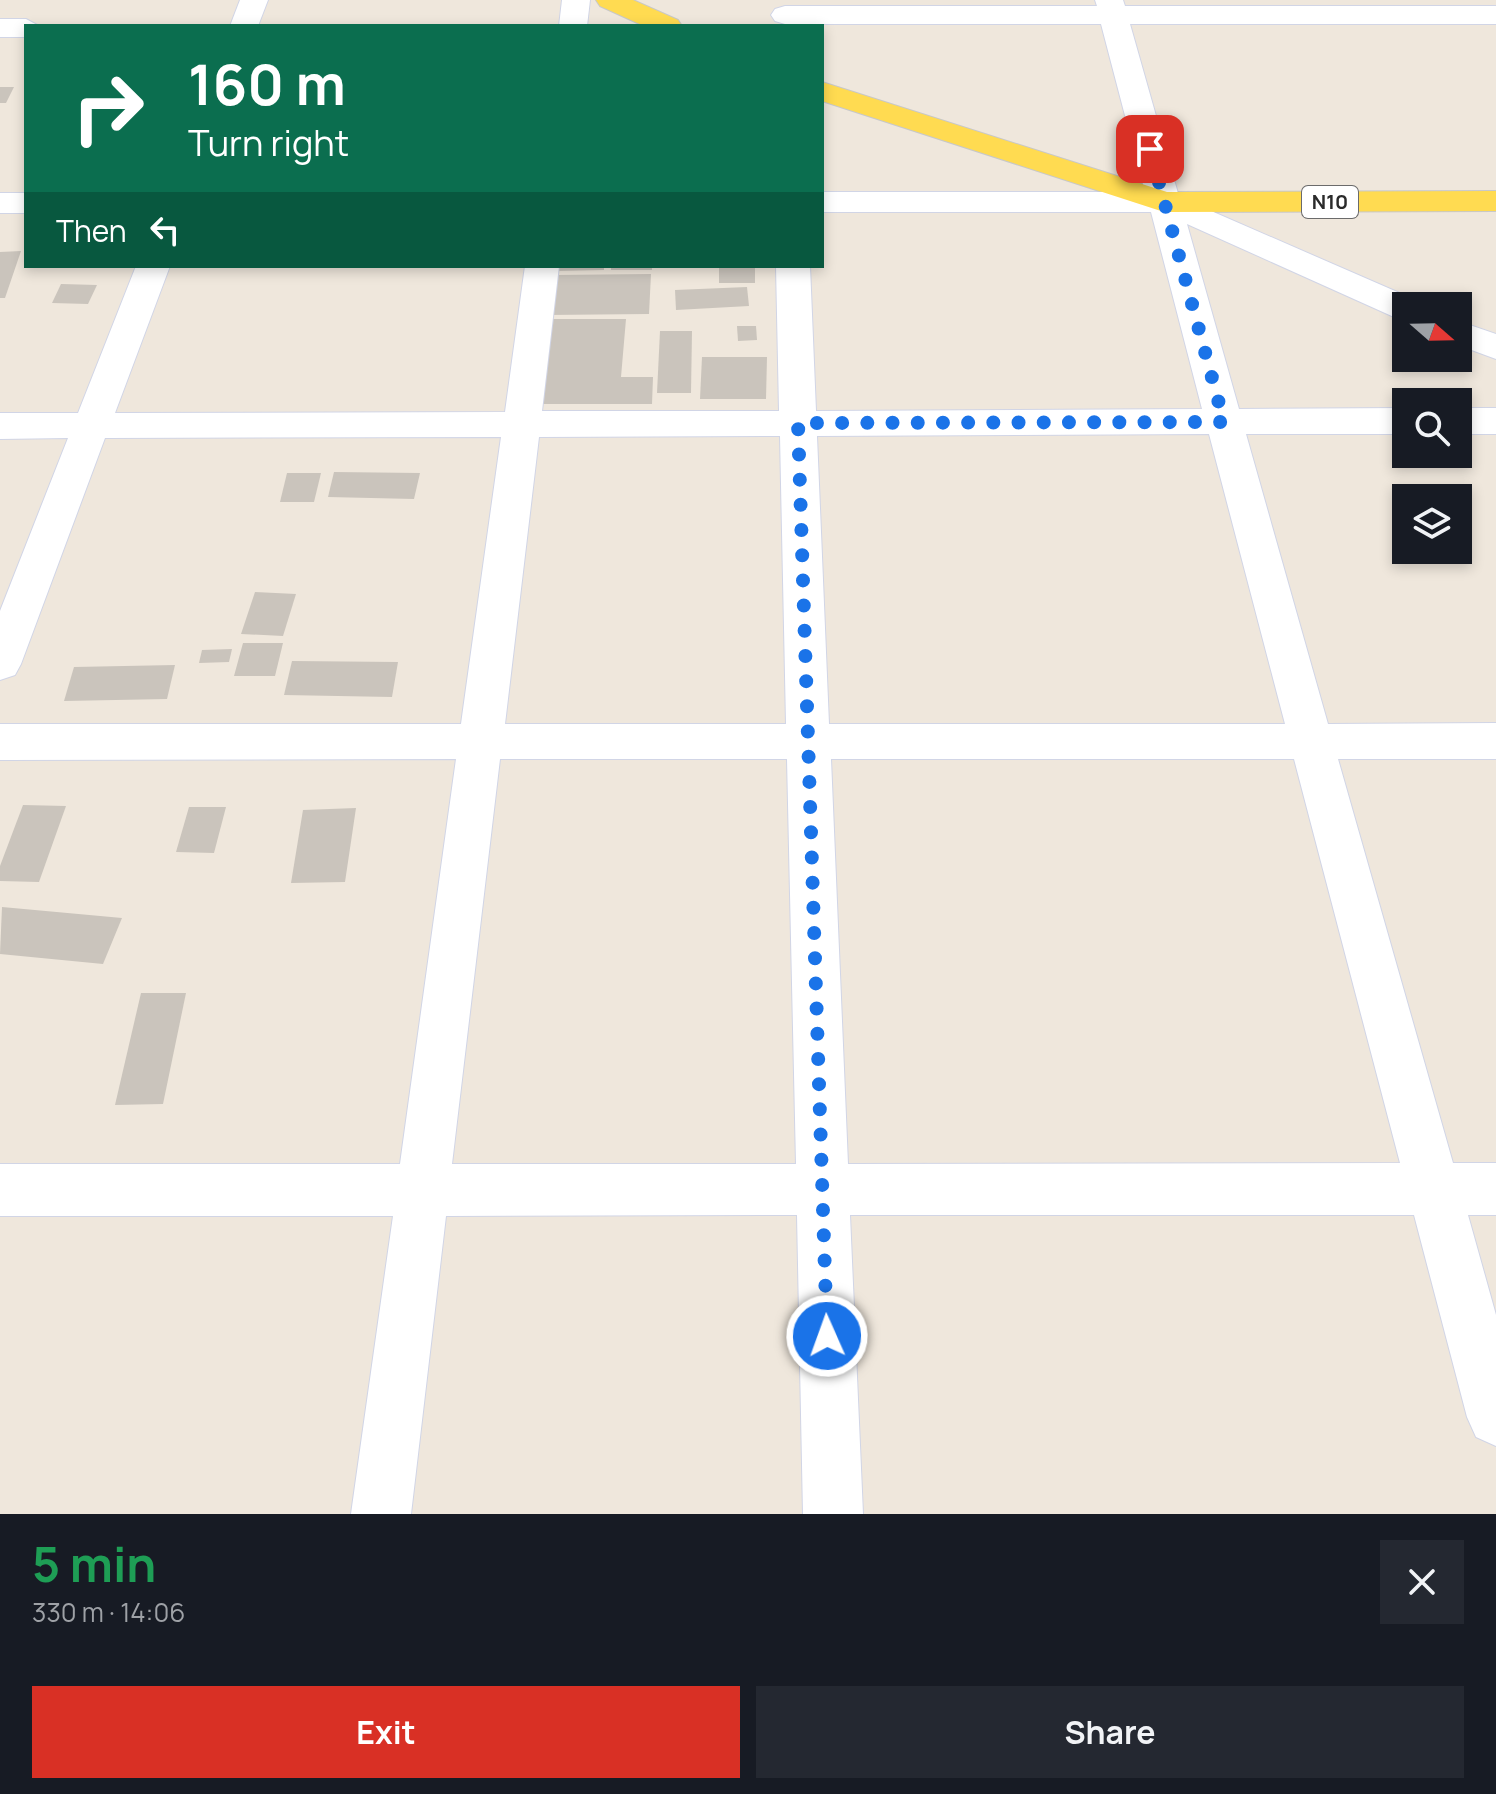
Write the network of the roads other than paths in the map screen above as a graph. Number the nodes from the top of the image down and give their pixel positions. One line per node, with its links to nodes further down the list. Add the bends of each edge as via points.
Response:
1 (254, 0): 7 (street)
2 (576, 0): 8 (street)
3 (610, 0): 9 (main road)
4 (1111, 8): 5 (street); 6 (street); 15 (street)
5 (785, 14)
6 (1496, 15)
7 (245, 24)
8 (573, 24)
9 (664, 24)
10 (0, 28): 11 (street)
11 (24, 28)
12 (824, 92): 15 (main road)
13 (1496, 201): 15 (main road, N10)
14 (824, 202): 15 (street)
15 (1164, 202): 21 (street); 25 (street)
16 (0, 203): 17 (street)
17 (24, 203)
18 (152, 268): 29 (street)
19 (542, 268): 27 (street)
20 (793, 268): 26 (street)
21 (1392, 303)
22 (1392, 421): 25 (street)
23 (1472, 421): 24 (street)
24 (1496, 421)
25 (1224, 422): 26 (street); 35 (street)
26 (798, 423): 27 (street); 34 (street)
27 (522, 424): 29 (street); 33 (street)
28 (0, 426): 29 (street)
29 (91, 426): 30 (street)
30 (0, 664)
31 (1496, 741): 35 (street)
32 (0, 742): 33 (street)
33 (480, 742): 34 (street); 40 (street)
34 (808, 742): 35 (street); 36 (street)
35 (1311, 742): 37 (street)
36 (822, 1189): 37 (street); 40 (street); 43 (street)
37 (1434, 1189): 38 (street); 41 (street)
38 (1496, 1189)
39 (0, 1190): 40 (street)
40 (422, 1190): 42 (street)
41 (1496, 1417)
42 (381, 1514)
43 (833, 1514)

